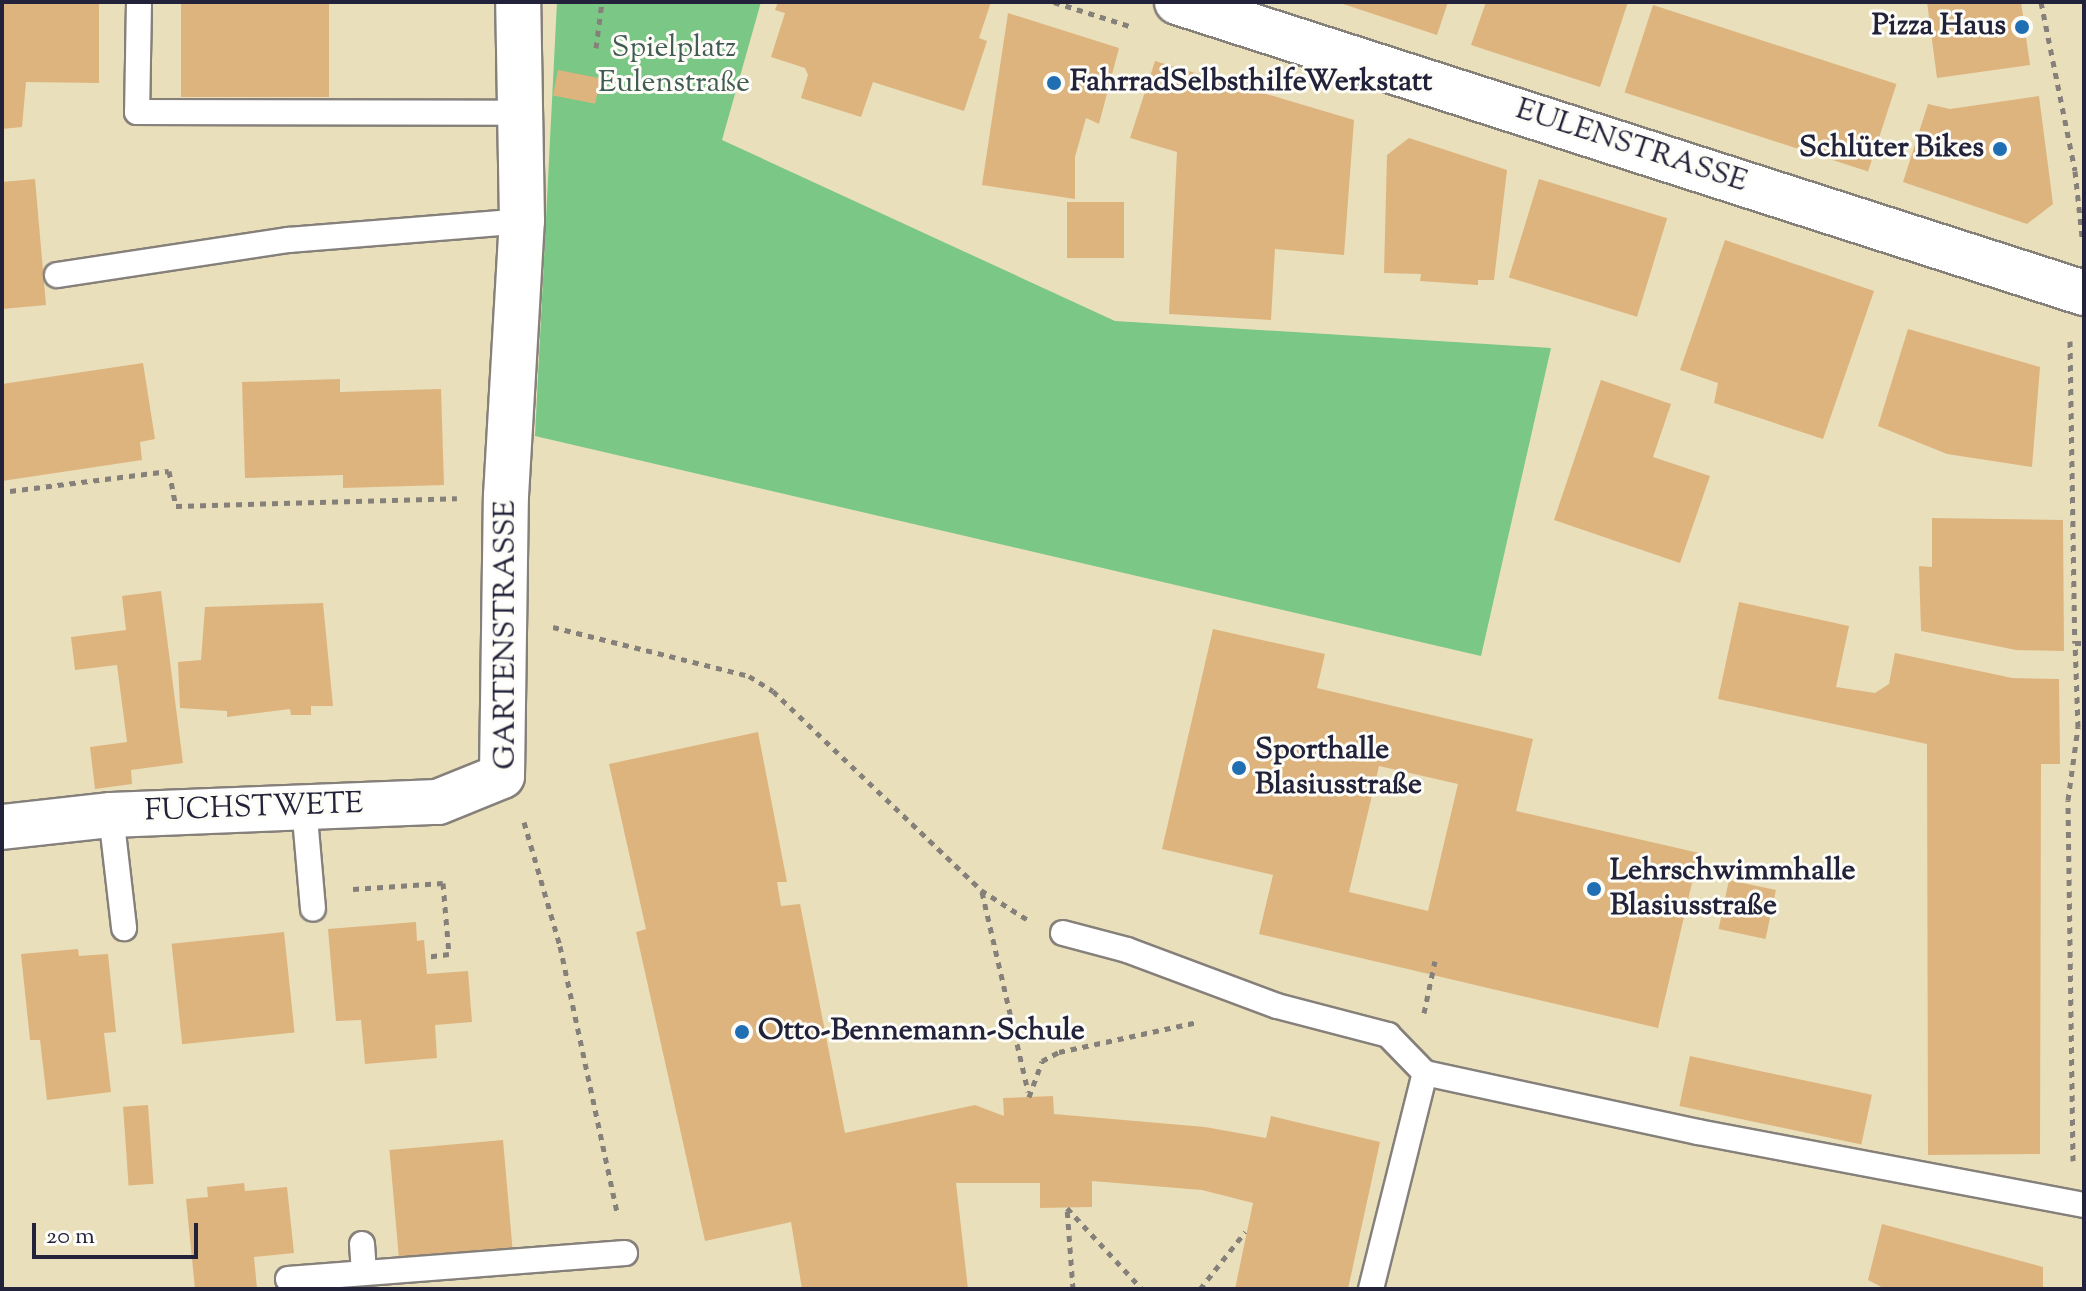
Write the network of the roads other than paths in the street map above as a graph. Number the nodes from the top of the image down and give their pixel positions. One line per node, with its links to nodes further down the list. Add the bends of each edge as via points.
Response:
1 (139, 2): 4 (lane, via 137,112)
2 (518, 2): 4 (street, GARTENSTRASSE)
3 (1177, 2): 7 (street, EULENSTRASSE)
4 (519, 113): 5 (street, GARTENSTRASSE)
5 (522, 221): 6 (lane, via 288,240); 8 (street, GARTENSTRASSE, via 506,496)
6 (57, 275)
7 (2077, 312)
8 (502, 776): 9 (street, FUCHSTWETE, via 438,802)
9 (304, 806): 10 (street, FUCHSTWETE); 12 (lane)
10 (111, 815): 11 (street, FUCHSTWETE); 13 (lane)
11 (2, 827)
12 (312, 900)
13 (124, 928)
14 (1063, 933): 15 (lane, via 1127,950 1277,1006 1388,1035)
15 (1425, 1073): 16 (lane, via 1698,1132); 21 (lane)
16 (2079, 1204)
17 (362, 1244): 19 (lane)
18 (625, 1253): 19 (lane)
19 (364, 1272): 20 (lane)
20 (288, 1279)
21 (1371, 1289)

